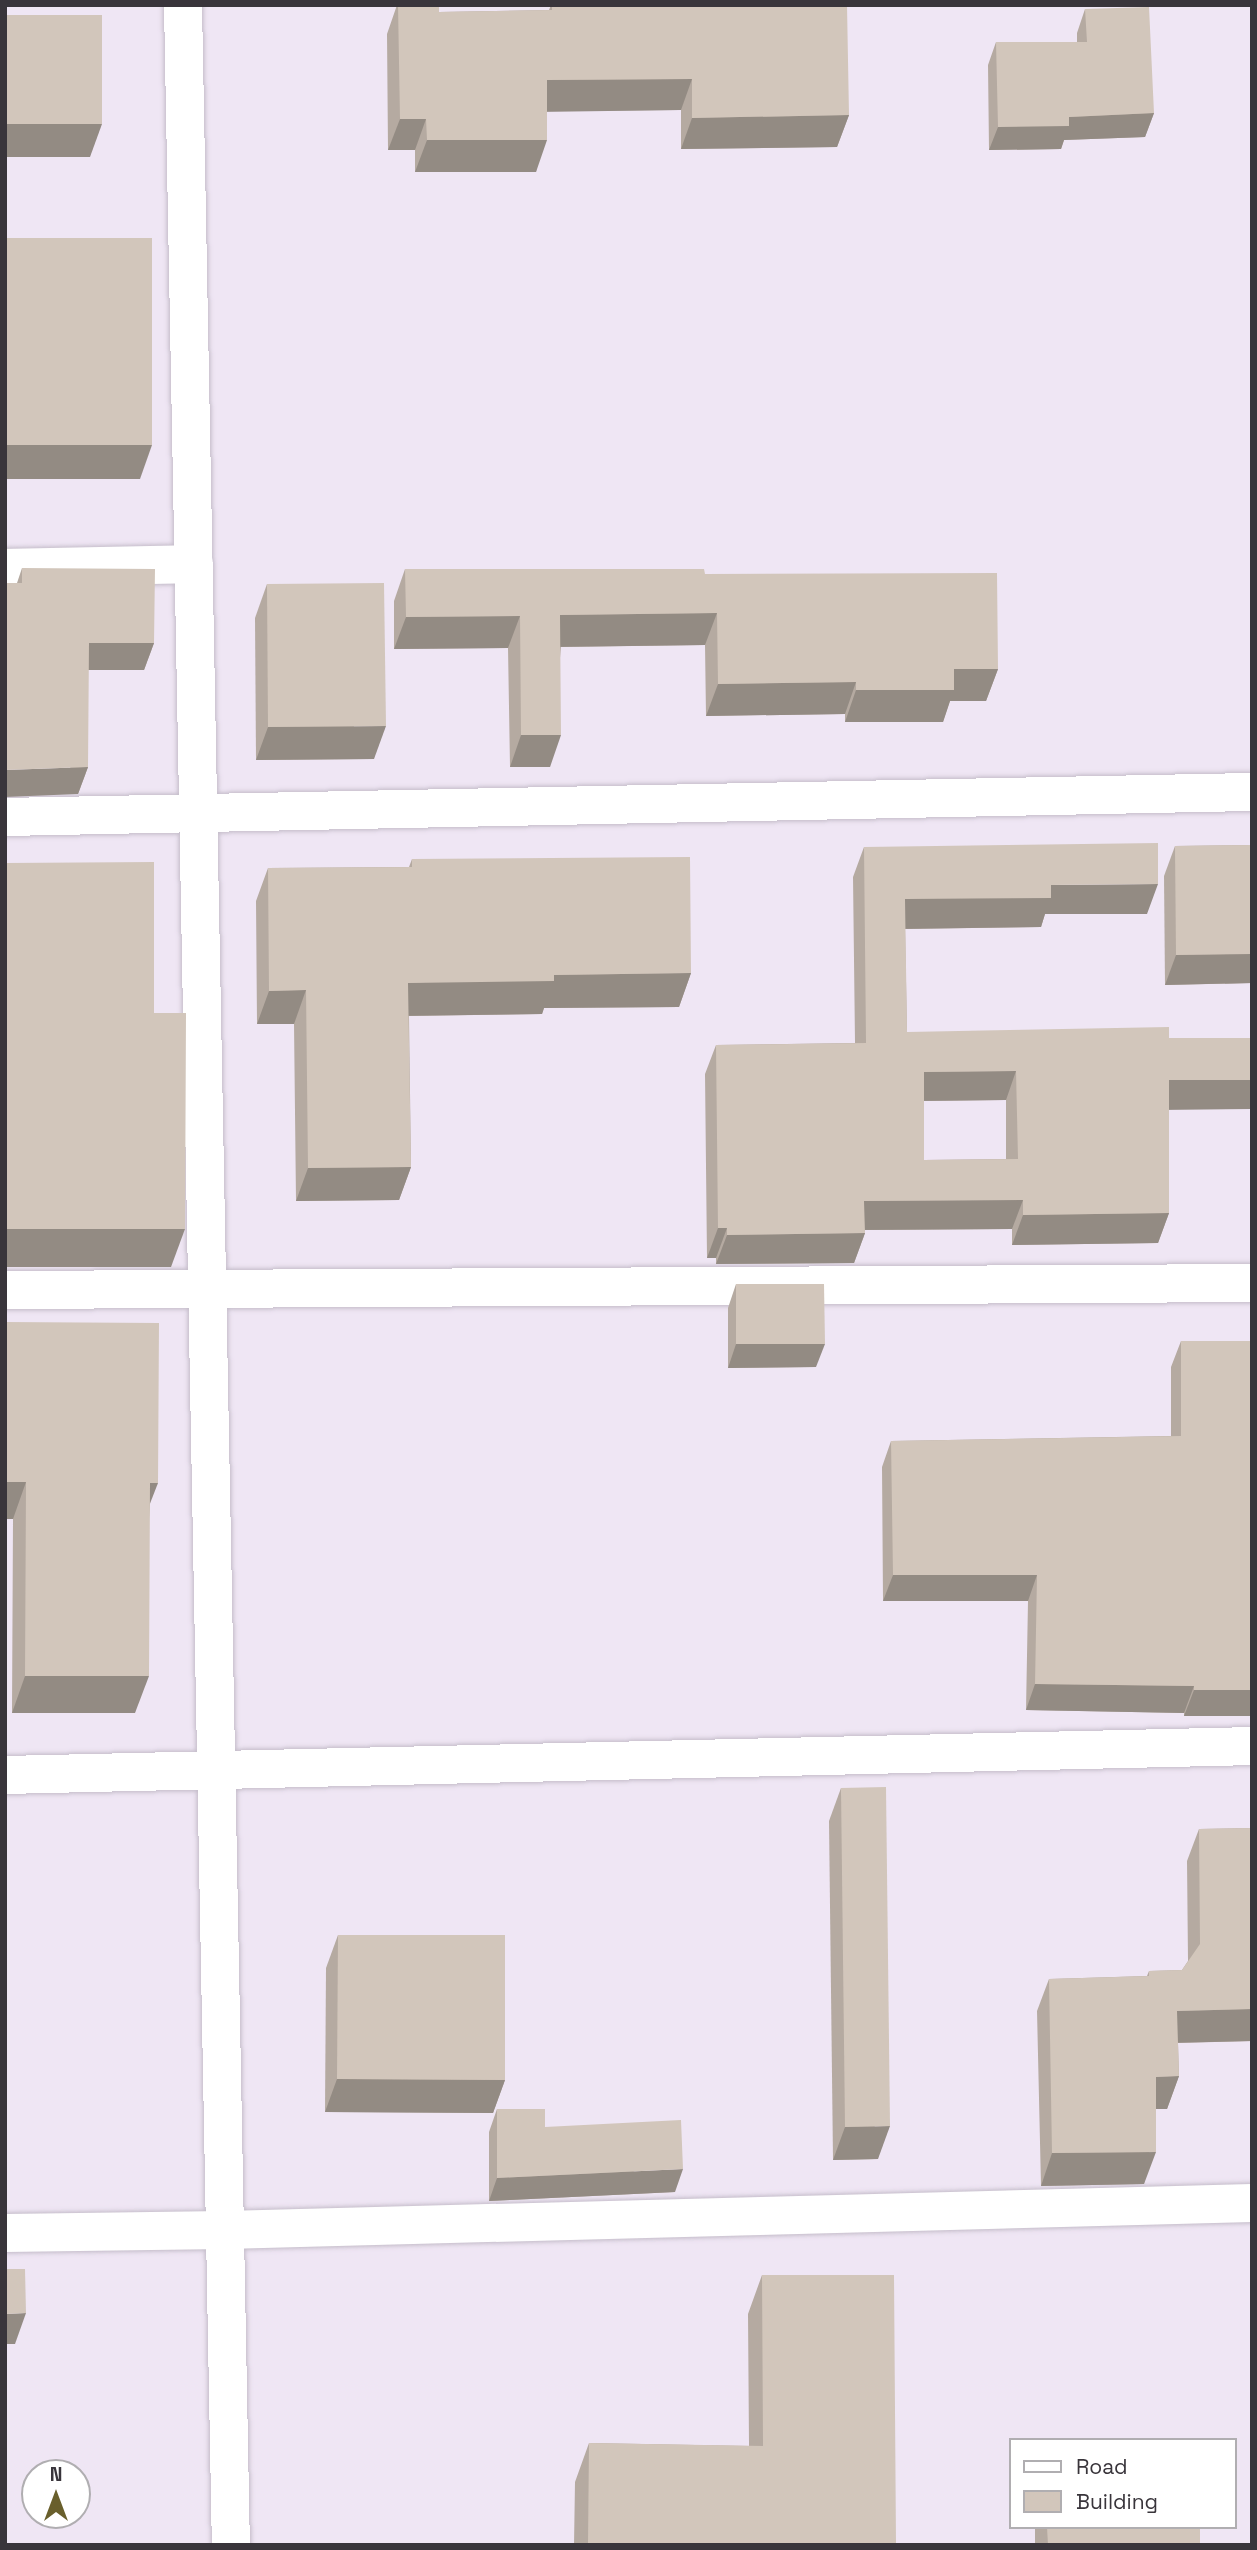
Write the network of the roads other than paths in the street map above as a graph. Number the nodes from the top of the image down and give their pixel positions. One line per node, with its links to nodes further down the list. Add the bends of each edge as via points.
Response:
1 (183, 5): 2 (street)
2 (194, 564): 3 (street); 5 (street)
3 (5, 568)
4 (1252, 792): 5 (street)
5 (199, 813): 6 (street); 8 (street)
6 (5, 817)
7 (1252, 1283): 8 (street)
8 (208, 1286): 9 (street); 11 (street)
9 (5, 1290)
10 (1252, 1746): 11 (street)
11 (217, 1770): 12 (street); 14 (street)
12 (5, 1775)
13 (1252, 2203): 14 (street)
14 (225, 2230): 15 (street); 16 (street)
15 (5, 2233)
16 (231, 2545)

